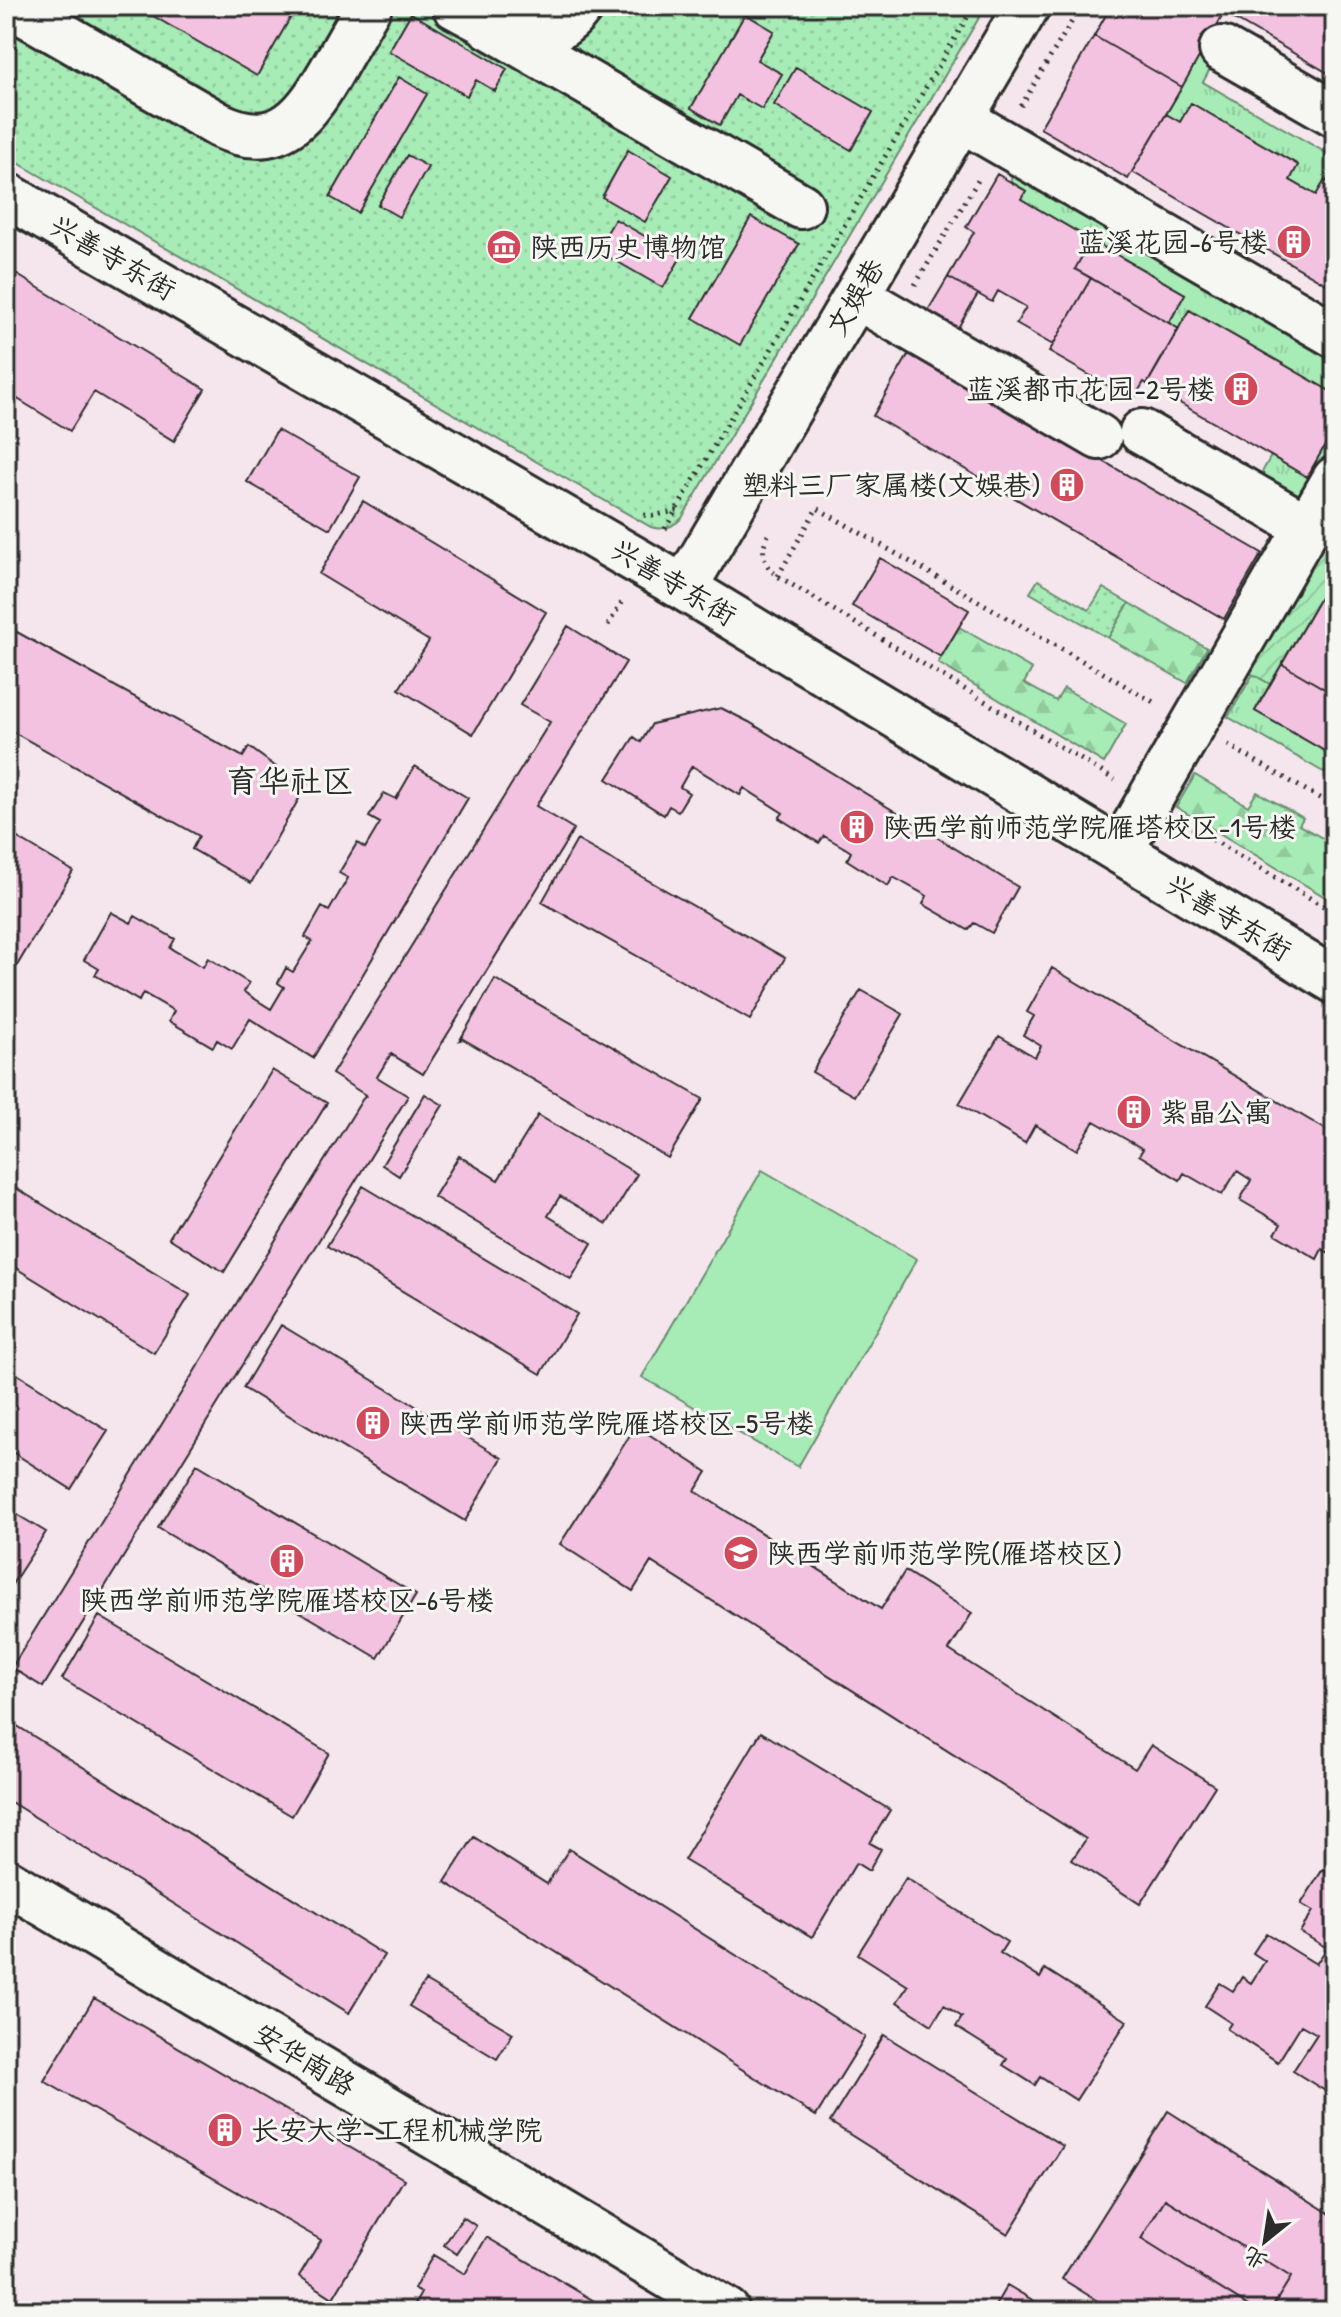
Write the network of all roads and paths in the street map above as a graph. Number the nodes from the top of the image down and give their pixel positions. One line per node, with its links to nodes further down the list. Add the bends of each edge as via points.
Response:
1 (12, 6): 2 (street, via 219,125 258,135 285,128 307,111)
2 (369, 6)
3 (581, 6): 7 (street, via 567,21 542,33 515,34)
4 (974, 6): 20 (path)
5 (1027, 6): 10 (street, 文娱巷)
6 (1081, 6): 11 (path)
7 (472, 16): 13 (street)
8 (1222, 49): 9 (street)
9 (1335, 114)
10 (961, 119): 11 (street); 14 (street, 文娱巷)
11 (1000, 141): 15 (path); 16 (street)
12 (6, 195): 20 (street, 兴善寺东街)
13 (801, 206)
14 (856, 296): 15 (street); 22 (street, 文娱巷)
15 (895, 319): 19 (street)
16 (1335, 335)
17 (1335, 479): 19 (street)
18 (774, 525): 21 (path, via 763,548 768,568)
19 (1307, 527): 24 (street)
20 (644, 564): 22 (street, 兴善寺东街); 23 (path)
21 (778, 576): 24 (path, via 817,508); 25 (path)
22 (684, 588): 27 (street, 兴善寺东街)
23 (608, 625)
24 (1193, 725): 25 (street); 26 (path)
25 (1149, 801): 27 (street); 28 (path)
26 (1335, 807)
27 (1120, 851): 29 (street, 兴善寺东街)
28 (1335, 913)
29 (1335, 981)
30 (6, 1881): 31 (street, 安华南路)
31 (727, 2311)

